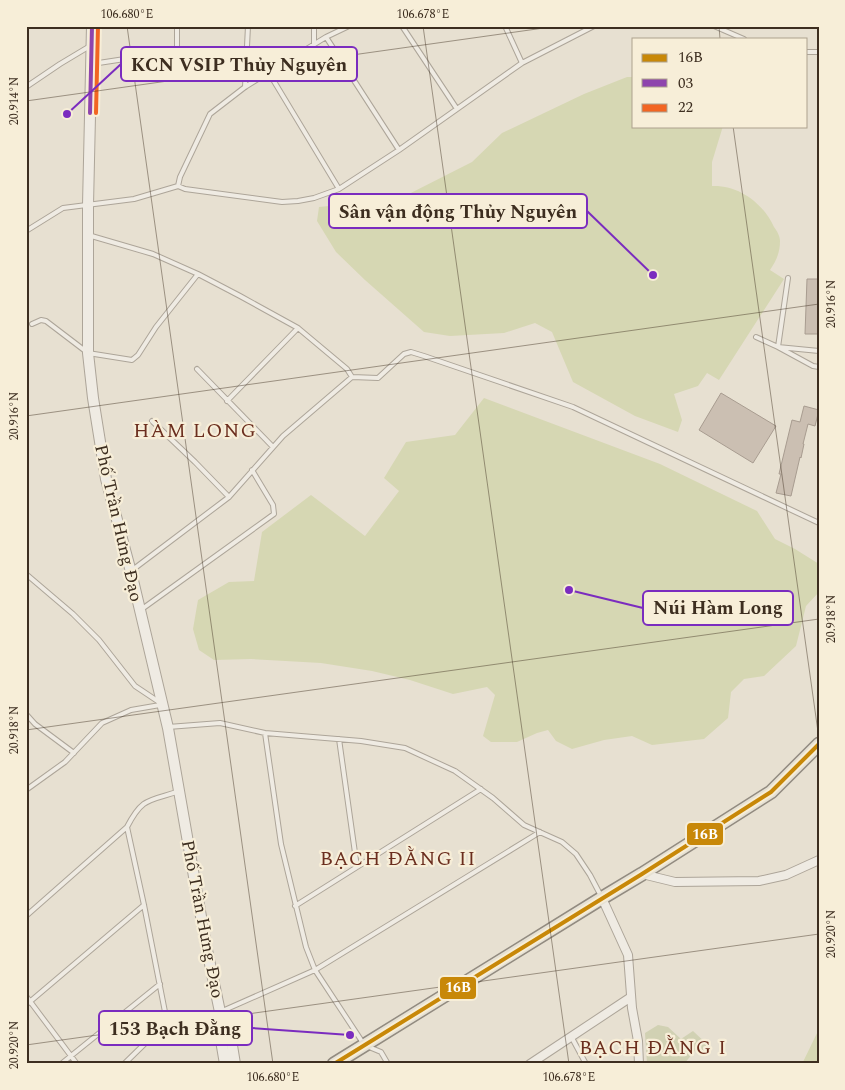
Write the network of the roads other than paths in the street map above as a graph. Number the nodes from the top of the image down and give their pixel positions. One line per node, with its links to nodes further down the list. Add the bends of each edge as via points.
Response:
1 (92, 26): 13 (street, Phố Trần Hưng Đạo)
2 (177, 26): 14 (lane)
3 (248, 26): 15 (lane)
4 (314, 26): 12 (lane)
5 (349, 26): 10 (lane)
6 (402, 26): 21 (lane)
7 (505, 26): 16 (lane)
8 (594, 26): 16 (lane)
9 (714, 26): 11 (lane)
10 (326, 36): 12 (lane); 22 (lane)
11 (742, 38)
12 (314, 44): 18 (lane)
13 (92, 45): 17 (street, Phố Trần Hưng Đạo); 19 (lane)
14 (177, 51): 15 (lane); 17 (lane)
15 (247, 53): 20 (lane)
16 (522, 62): 21 (lane)
17 (92, 64): 25 (street, Phố Trần Hưng Đạo)
18 (269, 73): 20 (lane); 24 (lane)
19 (26, 87)
20 (245, 87): 23 (lane, via 210,114)
21 (457, 109): 22 (lane)
22 (399, 150): 24 (lane)
23 (178, 186): 24 (lane, via 282,202 314,198); 25 (lane, via 134,199)
24 (339, 189)
25 (88, 206): 26 (lane, via 63,208); 27 (street, Phố Trần Hưng Đạo)
26 (26, 231)
27 (88, 235): 28 (lane, via 153,254); 35 (street, Phố Trần Hưng Đạo)
28 (198, 274): 31 (lane); 35 (lane, via 134,359)
29 (788, 278): 33 (lane)
30 (32, 324): 35 (lane, via 46,321)
31 (298, 328): 38 (lane); 39 (lane)
32 (756, 337): 33 (lane)
33 (778, 347): 34 (lane); 36 (lane)
34 (819, 351)
35 (88, 354): 45 (street, Phố Trần Hưng Đạo, via 106,479)
36 (819, 367)
37 (196, 369): 39 (lane)
38 (352, 377): 41 (lane); 44 (lane, via 378,378 404,354 411,352 424,356 573,407)
39 (227, 401): 41 (lane)
40 (152, 421): 43 (lane)
41 (273, 447): 42 (lane)
42 (252, 470): 43 (lane); 47 (lane, via 274,507 274,514)
43 (229, 497): 45 (lane)
44 (819, 523)
45 (131, 572): 47 (street, Phố Trần Hưng Đạo)
46 (26, 574): 48 (lane, via 99,640 135,686)
47 (140, 610): 48 (street, Phố Trần Hưng Đạo)
48 (163, 704): 50 (street, Phố Trần Hưng Đạo); 54 (lane, via 131,710 102,723)
49 (26, 714): 54 (lane)
50 (168, 728): 51 (lane, via 220,723); 57 (street, Phố Trần Hưng Đạo)
51 (265, 733): 52 (lane); 65 (lane, via 281,844)
52 (339, 739): 56 (lane, via 405,748 455,771); 61 (lane)
53 (819, 744): 62 (main road, via 771,792)
54 (74, 753): 55 (lane)
55 (26, 790)
56 (481, 790): 59 (lane, via 524,825); 61 (lane)
57 (179, 792): 58 (lane, via 144,802); 73 (street, Phố Trần Hưng Đạo)
58 (127, 827): 64 (lane); 66 (lane)
59 (540, 832): 63 (lane, via 562,842 576,854); 67 (lane)
60 (819, 860): 62 (street, via 786,875 759,881 675,882)
61 (357, 867): 65 (lane)
62 (642, 874): 63 (main road)
63 (602, 898): 70 (street, via 628,955); 76 (main road)
64 (144, 905): 68 (lane); 71 (lane)
65 (295, 906): 67 (lane)
66 (26, 916)
67 (315, 970): 73 (lane); 76 (lane)
68 (160, 984): 74 (lane); 77 (lane)
69 (26, 996): 71 (lane)
70 (631, 997): 75 (street); 87 (street)
71 (30, 1002): 72 (lane); 77 (lane)
72 (26, 1005)
73 (220, 1012): 74 (lane); 78 (street, Phố Trần Hưng Đạo, via 229,1027)
74 (167, 1022): 81 (lane)
75 (572, 1038): 85 (street); 86 (lane)
76 (365, 1045): 83 (main road); 84 (lane, via 381,1052)
77 (70, 1056): 79 (lane); 80 (lane)
78 (229, 1061): 82 (street)
79 (61, 1064)
80 (77, 1064)
81 (124, 1064)
82 (242, 1064)
83 (334, 1064)
84 (388, 1064)
85 (530, 1064)
86 (586, 1064)
87 (639, 1064)

